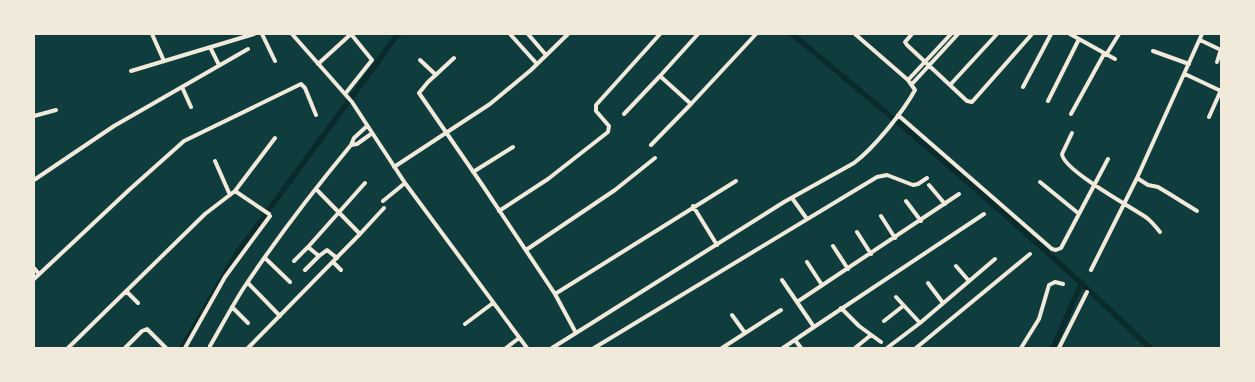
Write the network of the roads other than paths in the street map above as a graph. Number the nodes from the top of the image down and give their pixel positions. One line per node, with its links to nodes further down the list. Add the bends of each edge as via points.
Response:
1 (152, 34): 35 (street)
2 (254, 34): 26 (street)
3 (262, 34): 36 (street)
4 (292, 34): 39 (street)
5 (351, 34): 39 (street); 54 (street, via 372,60)
6 (510, 34): 40 (street)
7 (528, 34): 31 (street)
8 (568, 34): 31 (street)
9 (650, 34): 24 (street)
10 (660, 34): 24 (street)
11 (698, 34): 47 (street)
12 (754, 34): 56 (street)
13 (855, 34): 48 (street)
14 (912, 34): 37 (street, via 905,42)
15 (951, 34): 37 (street)
16 (958, 34): 42 (street)
17 (997, 34): 50 (street)
18 (1032, 34): 50 (street, via 972,102)
19 (1051, 34): 52 (street)
20 (1070, 34): 23 (street)
21 (1118, 34): 30 (street)
22 (1202, 34): 25 (street)
23 (1079, 38): 30 (street); 55 (street)
24 (656, 39): 98 (street, via 596,105 596,111 609,126 608,132 548,179)
25 (1200, 40): 28 (street); 41 (street)
26 (210, 47): 35 (street); 43 (street)
27 (248, 49): 43 (street)
28 (1221, 49): 38 (street)
29 (1153, 52): 41 (street)
30 (1105, 54): 33 (street); 60 (street)
31 (546, 55): 40 (street)
32 (454, 58): 46 (street)
33 (1115, 59)
34 (420, 60): 46 (street)
35 (164, 61): 44 (street)
36 (275, 61)
37 (925, 62): 42 (street); 48 (street)
38 (1217, 62)
39 (318, 64): 54 (street)
40 (537, 64): 68 (street, via 490,104)
41 (1189, 64): 45 (street)
42 (929, 65): 49 (street); 50 (street)
43 (219, 66): 51 (street)
44 (131, 70)
45 (1185, 74): 53 (street); 79 (street)
46 (436, 75): 68 (street, via 418,93)
47 (660, 76): 56 (street); 59 (street)
48 (908, 80): 49 (street)
49 (912, 84): 63 (street, via 915,90)
50 (950, 85)
51 (182, 87): 57 (street); 80 (street, via 114,126)
52 (1024, 87)
53 (1221, 90): 64 (street)
54 (346, 95): 65 (street)
55 (1048, 101)
56 (691, 104): 71 (street)
57 (191, 106)
58 (56, 110): 62 (street)
59 (624, 114)
60 (1071, 114)
61 (316, 115): 129 (street, via 301,84 184,141)
62 (34, 116)
63 (896, 117): 91 (street, via 859,159); 102 (street, via 1052,249 1060,248)
64 (1209, 117)
65 (367, 126): 67 (street); 70 (street)
66 (1072, 133): 85 (street, via 1062,158)
67 (371, 134): 70 (street); 76 (street)
68 (446, 134): 76 (street); 77 (street)
69 (276, 138): 88 (street)
70 (351, 145): 87 (street)
71 (652, 145)
72 (513, 147): 77 (street)
73 (655, 158): 113 (street, via 615,190)
74 (1108, 159): 85 (street)
75 (216, 160): 90 (street)
76 (394, 167): 83 (street)
77 (473, 172): 98 (street)
78 (926, 178): 104 (street, via 913,185 883,175 877,177)
79 (1137, 178): 94 (street); 99 (street, via 1168,192)
80 (34, 180)
81 (736, 181): 96 (street)
82 (1040, 182): 102 (street)
83 (405, 183): 92 (street); 144 (street)
84 (365, 184): 100 (street)
85 (1093, 184): 94 (street); 102 (street)
86 (929, 185): 95 (street)
87 (316, 189): 100 (street); 117 (street)
88 (235, 191): 90 (street); 167 (street, via 270,215 233,265)
89 (959, 194): 95 (street)
90 (230, 195): 138 (street, via 205,214)
91 (792, 198): 104 (street); 110 (street)
92 (383, 200)
93 (906, 201): 105 (street)
94 (1123, 203): 107 (street, via 1148,219); 128 (street)
95 (945, 204): 105 (street)
96 (693, 206): 110 (street); 140 (street)
97 (384, 208): 108 (street)
98 (499, 211): 113 (street)
99 (1197, 211)
100 (340, 212): 108 (street); 112 (street)
101 (984, 214): 148 (street)
102 (1078, 214)
103 (881, 216): 109 (street)
104 (807, 219): 172 (street)
105 (921, 221): 109 (street)
106 (857, 232): 114 (street)
107 (1160, 232)
108 (360, 234): 118 (street)
109 (895, 238): 114 (street)
110 (717, 245): 157 (street)
111 (833, 246): 125 (street)
112 (308, 247): 116 (street); 120 (street)
113 (526, 250): 140 (street)
114 (871, 254): 125 (street)
115 (1030, 254): 178 (street)
116 (319, 256): 118 (street, via 327,250); 126 (street)
117 (265, 258): 133 (street); 134 (street)
118 (337, 258): 121 (street)
119 (995, 259): 132 (street)
120 (294, 261)
121 (333, 262): 127 (street); 151 (street)
122 (807, 262): 137 (street)
123 (956, 266): 132 (street)
124 (34, 268): 129 (street)
125 (848, 269): 137 (street)
126 (305, 270)
127 (341, 270)
128 (1091, 270)
129 (40, 274): 130 (street)
130 (34, 279)
131 (782, 280): 142 (street)
132 (969, 281): 145 (street)
133 (290, 282)
134 (248, 283): 147 (street); 151 (street)
135 (928, 283): 145 (street)
136 (1063, 284): 179 (street, via 1055,282 1049,285 1039,319)
137 (822, 285): 142 (street)
138 (127, 292): 143 (street); 164 (street)
139 (1087, 292): 180 (street)
140 (554, 294): 157 (street)
141 (896, 297): 146 (street)
142 (797, 302): 156 (street)
143 (138, 303)
144 (493, 303): 155 (street); 160 (street)
145 (943, 303): 154 (street)
146 (903, 306): 152 (street); 154 (street)
147 (232, 307): 153 (street); 163 (street)
148 (841, 308): 156 (street); 159 (street)
149 (781, 310): 158 (street)
150 (732, 315): 158 (street)
151 (280, 316): 168 (street)
152 (884, 321)
153 (248, 323)
154 (920, 323): 177 (street)
155 (465, 324)
156 (814, 326): 161 (street)
157 (576, 334): 171 (street)
158 (745, 334): 173 (street)
159 (871, 335): 162 (street); 176 (street)
160 (519, 338): 169 (street); 170 (street)
161 (795, 340): 174 (street); 175 (street)
162 (881, 342)
163 (210, 346)
164 (68, 348)
165 (125, 348): 166 (street, via 147,329)
166 (166, 348)
167 (185, 348)
168 (248, 348)
169 (506, 348)
170 (527, 348)
171 (552, 348)
172 (594, 348)
173 (722, 348)
174 (783, 348)
175 (801, 348)
176 (855, 348)
177 (887, 348)
178 (916, 348)
179 (1021, 348)
180 (1059, 348)

